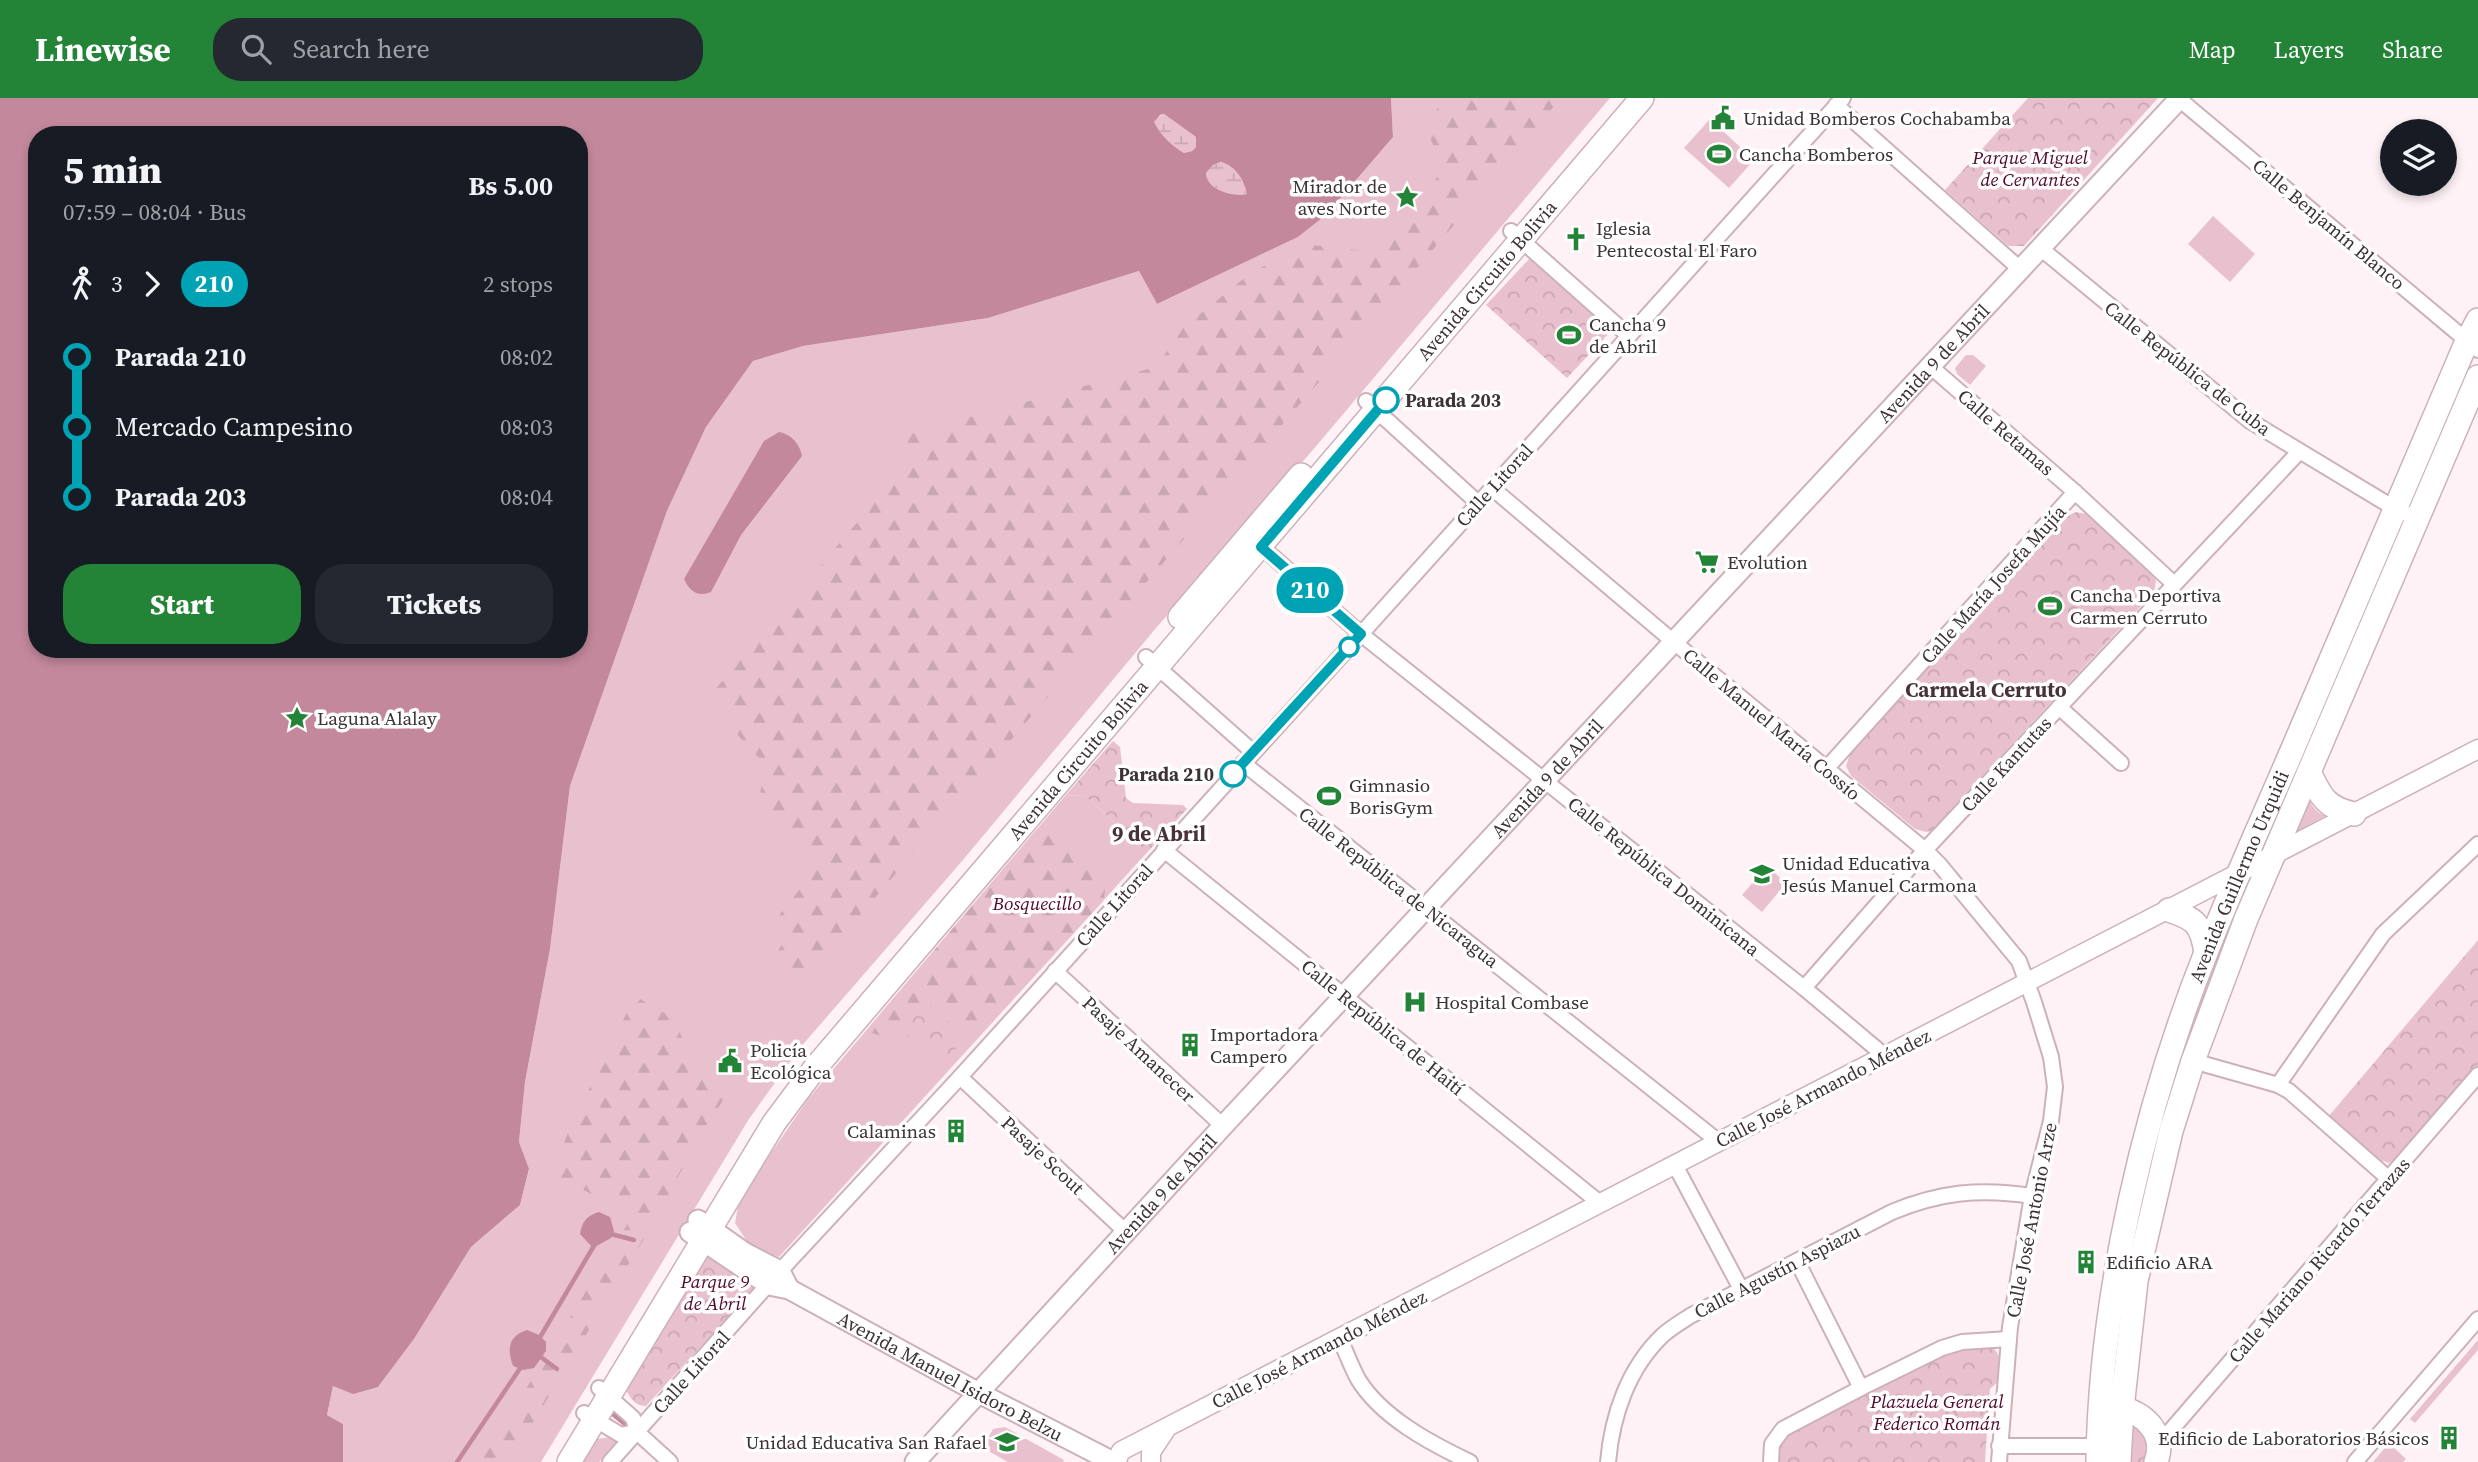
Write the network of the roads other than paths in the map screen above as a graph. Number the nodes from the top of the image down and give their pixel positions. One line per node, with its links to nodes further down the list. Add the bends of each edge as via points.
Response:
1 (1625, 98): 5 (main road, Avenida Circuito Bolivia)
2 (1642, 98): 5 (main road, Avenida Circuito Bolivia)
3 (2180, 98): 6 (main road, Avenida 9 de Abril); 10 (street, Calle Benjamín Blanco)
4 (1840, 102): 7 (street); 9 (street, Calle Litoral)
5 (1516, 235): 9 (street); 13 (main road, Avenida Circuito Bolivia)
6 (2039, 247): 7 (main road, Avenida 9 de Abril); 14 (street, Calle República de Cuba, via 2250,421)
7 (2020, 269): 11 (main road, Avenida 9 de Abril)
8 (2478, 320): 10 (main road, Avenida Guillermo Urquidi)
9 (1628, 335): 15 (street, Calle Litoral)
10 (2472, 345): 18 (main road, Avenida Guillermo Urquidi)
11 (1930, 366): 16 (street, Calle Retamas); 23 (main road, Avenida 9 de Abril)
12 (2478, 377): 19 (main road, Avenida Guillermo Urquidi)
13 (1371, 406): 17 (street); 20 (main road, Avenida Circuito Bolivia)
14 (2299, 452): 18 (street, Calle República de Cuba); 21 (street, Calle Kantutas)
15 (1492, 488): 17 (street, Calle Litoral); 23 (street, Calle Manuel María Cossío)
16 (2075, 492): 21 (street, Calle Retamas); 30 (street, Calle María Josefa Mujía)
17 (1478, 503): 22 (street, Calle Litoral)
18 (2395, 508): 19 (street, Calle República de Cuba); 38 (main road, Avenida Guillermo Urquidi)
19 (2417, 519): 31 (main road, Avenida Guillermo Urquidi)
20 (1255, 541): 22 (street, Calle República Dominicana); 24 (main road, Avenida Circuito Bolivia)
21 (2174, 584): 25 (street, Calle Kantutas)
22 (1361, 634): 27 (street, Calle Litoral); 32 (street, Calle República Dominicana)
23 (1675, 643): 30 (street, Calle Manuel María Cossío); 32 (main road, Avenida 9 de Abril)
24 (1151, 662): 27 (street); 57 (main road, Avenida Circuito Bolivia, via 815,1068)
25 (2059, 707): 28 (street); 36 (street, Calle Kantutas)
26 (2478, 750): 33 (street, Calle José Armando Méndez)
27 (1253, 752): 29 (street, Calle Litoral)
28 (2121, 763)
29 (1243, 764): 35 (street, Calle Litoral); 39 (street, Calle República de Nicaragua)
30 (1826, 769): 36 (street, Calle Manuel María Cossío)
31 (2309, 772): 33 (main road, via 2327,803); 37 (main road, Avenida Guillermo Urquidi)
32 (1546, 780): 39 (main road, Avenida 9 de Abril); 44 (street, Calle República Dominicana)
33 (2354, 814): 37 (street, Calle José Armando Méndez)
34 (2478, 844): 50 (street, via 2383,934)
35 (1164, 850): 42 (street, Calle Litoral); 45 (street, Calle República de Haití)
36 (1925, 850): 43 (street, Calle Manuel María Cossío, via 2019,961); 44 (street, Calle Kantutas)
37 (2273, 856): 38 (street, Calle José Armando Méndez); 47 (main road, Avenida Guillermo Urquidi)
38 (2239, 874): 40 (street, Calle José Armando Méndez); 41 (main road, Avenida Guillermo Urquidi)
39 (1426, 909): 45 (main road, Avenida 9 de Abril); 52 (street, Calle República de Nicaragua)
40 (2169, 910): 41 (main road, via 2197,924); 43 (street, Calle José Armando Méndez)
41 (2206, 952): 74 (main road, Avenida Guillermo Urquidi, via 2136,1180 2112,1298)
42 (1055, 971): 49 (street, Calle Litoral); 51 (street, Pasaje Amanecer)
43 (2028, 982): 46 (street, Calle José Armando Méndez); 55 (street, Calle José Antonio Arze, via 2051,1057 2055,1087)
44 (1804, 988): 46 (street, Calle República Dominicana)
45 (1345, 996): 51 (main road, Avenida 9 de Abril); 56 (street, Calle República de Haití)
46 (1885, 1056): 52 (street, Calle José Armando Méndez)
47 (2193, 1061): 50 (street); 68 (main road, Avenida Guillermo Urquidi, via 2171,1131 2136,1282)
48 (2478, 1075): 54 (street, Calle Mariano Ricardo Terrazas)
49 (960, 1077): 58 (street, Pasaje Scout); 60 (street, Calle Litoral)
50 (2278, 1085): 54 (street)
51 (1223, 1126): 58 (main road, Avenida 9 de Abril)
52 (1719, 1142): 53 (street, Calle José Armando Méndez)
53 (1675, 1165): 56 (street, Calle José Armando Méndez); 61 (street)
54 (2389, 1179): 73 (street, Calle Mariano Ricardo Terrazas)
55 (2032, 1196): 59 (street, Calle Agustín Aspiazu, via 1964,1193 1923,1199); 64 (street, Calle José Antonio Arze)
56 (1601, 1204): 63 (street, Calle José Armando Méndez)
57 (700, 1230): 60 (main road, Avenida Manuel Isidoro Belzu); 66 (main road, Avenida Circuito Bolivia)
58 (1126, 1232): 67 (main road, Avenida 9 de Abril)
59 (1797, 1261): 61 (street, Calle Agustín Aspiazu); 65 (street)
60 (779, 1282): 67 (main road, Avenida Manuel Isidoro Belzu); 71 (street, Calle Litoral)
61 (1741, 1289): 83 (street, Calle Agustín Aspiazu, via 1662,1336 1639,1365 1620,1401)
62 (2478, 1319): 87 (street)
63 (1340, 1339): 70 (street, Calle José Armando Méndez); 82 (street, via 1372,1398 1407,1427)
64 (2009, 1339): 65 (street, via 1952,1345); 72 (street, Calle José Antonio Arze)
65 (1861, 1388): 84 (street, via 1783,1429 1772,1444)
66 (604, 1392): 69 (main road, Avenida Circuito Bolivia); 71 (street, via 633,1418)
67 (979, 1393): 79 (main road, Avenida 9 de Abril); 80 (main road, Avenida Manuel Isidoro Belzu)
68 (2122, 1408): 73 (main road, via 2136,1412 2155,1430); 86 (main road, Avenida Guillermo Urquidi)
69 (590, 1416): 71 (street, via 621,1435); 75 (main road, Avenida Circuito Bolivia); 76 (main road, Avenida Circuito Bolivia)
70 (1168, 1428): 80 (street, Calle José Armando Méndez, via 1121,1451); 81 (street, via 1151,1452)
71 (637, 1432): 77 (street, Calle Litoral); 78 (street)
72 (1998, 1446): 74 (street); 85 (street, Calle José Antonio Arze)
73 (2157, 1453)
74 (2098, 1454)
75 (553, 1462)
76 (569, 1462)
77 (610, 1462)
78 (670, 1462)
79 (915, 1462)
80 (1115, 1462)
81 (1151, 1462)
82 (1470, 1462)
83 (1608, 1462)
84 (1771, 1462)
85 (1999, 1462)
86 (2119, 1462)
87 (2355, 1462)

